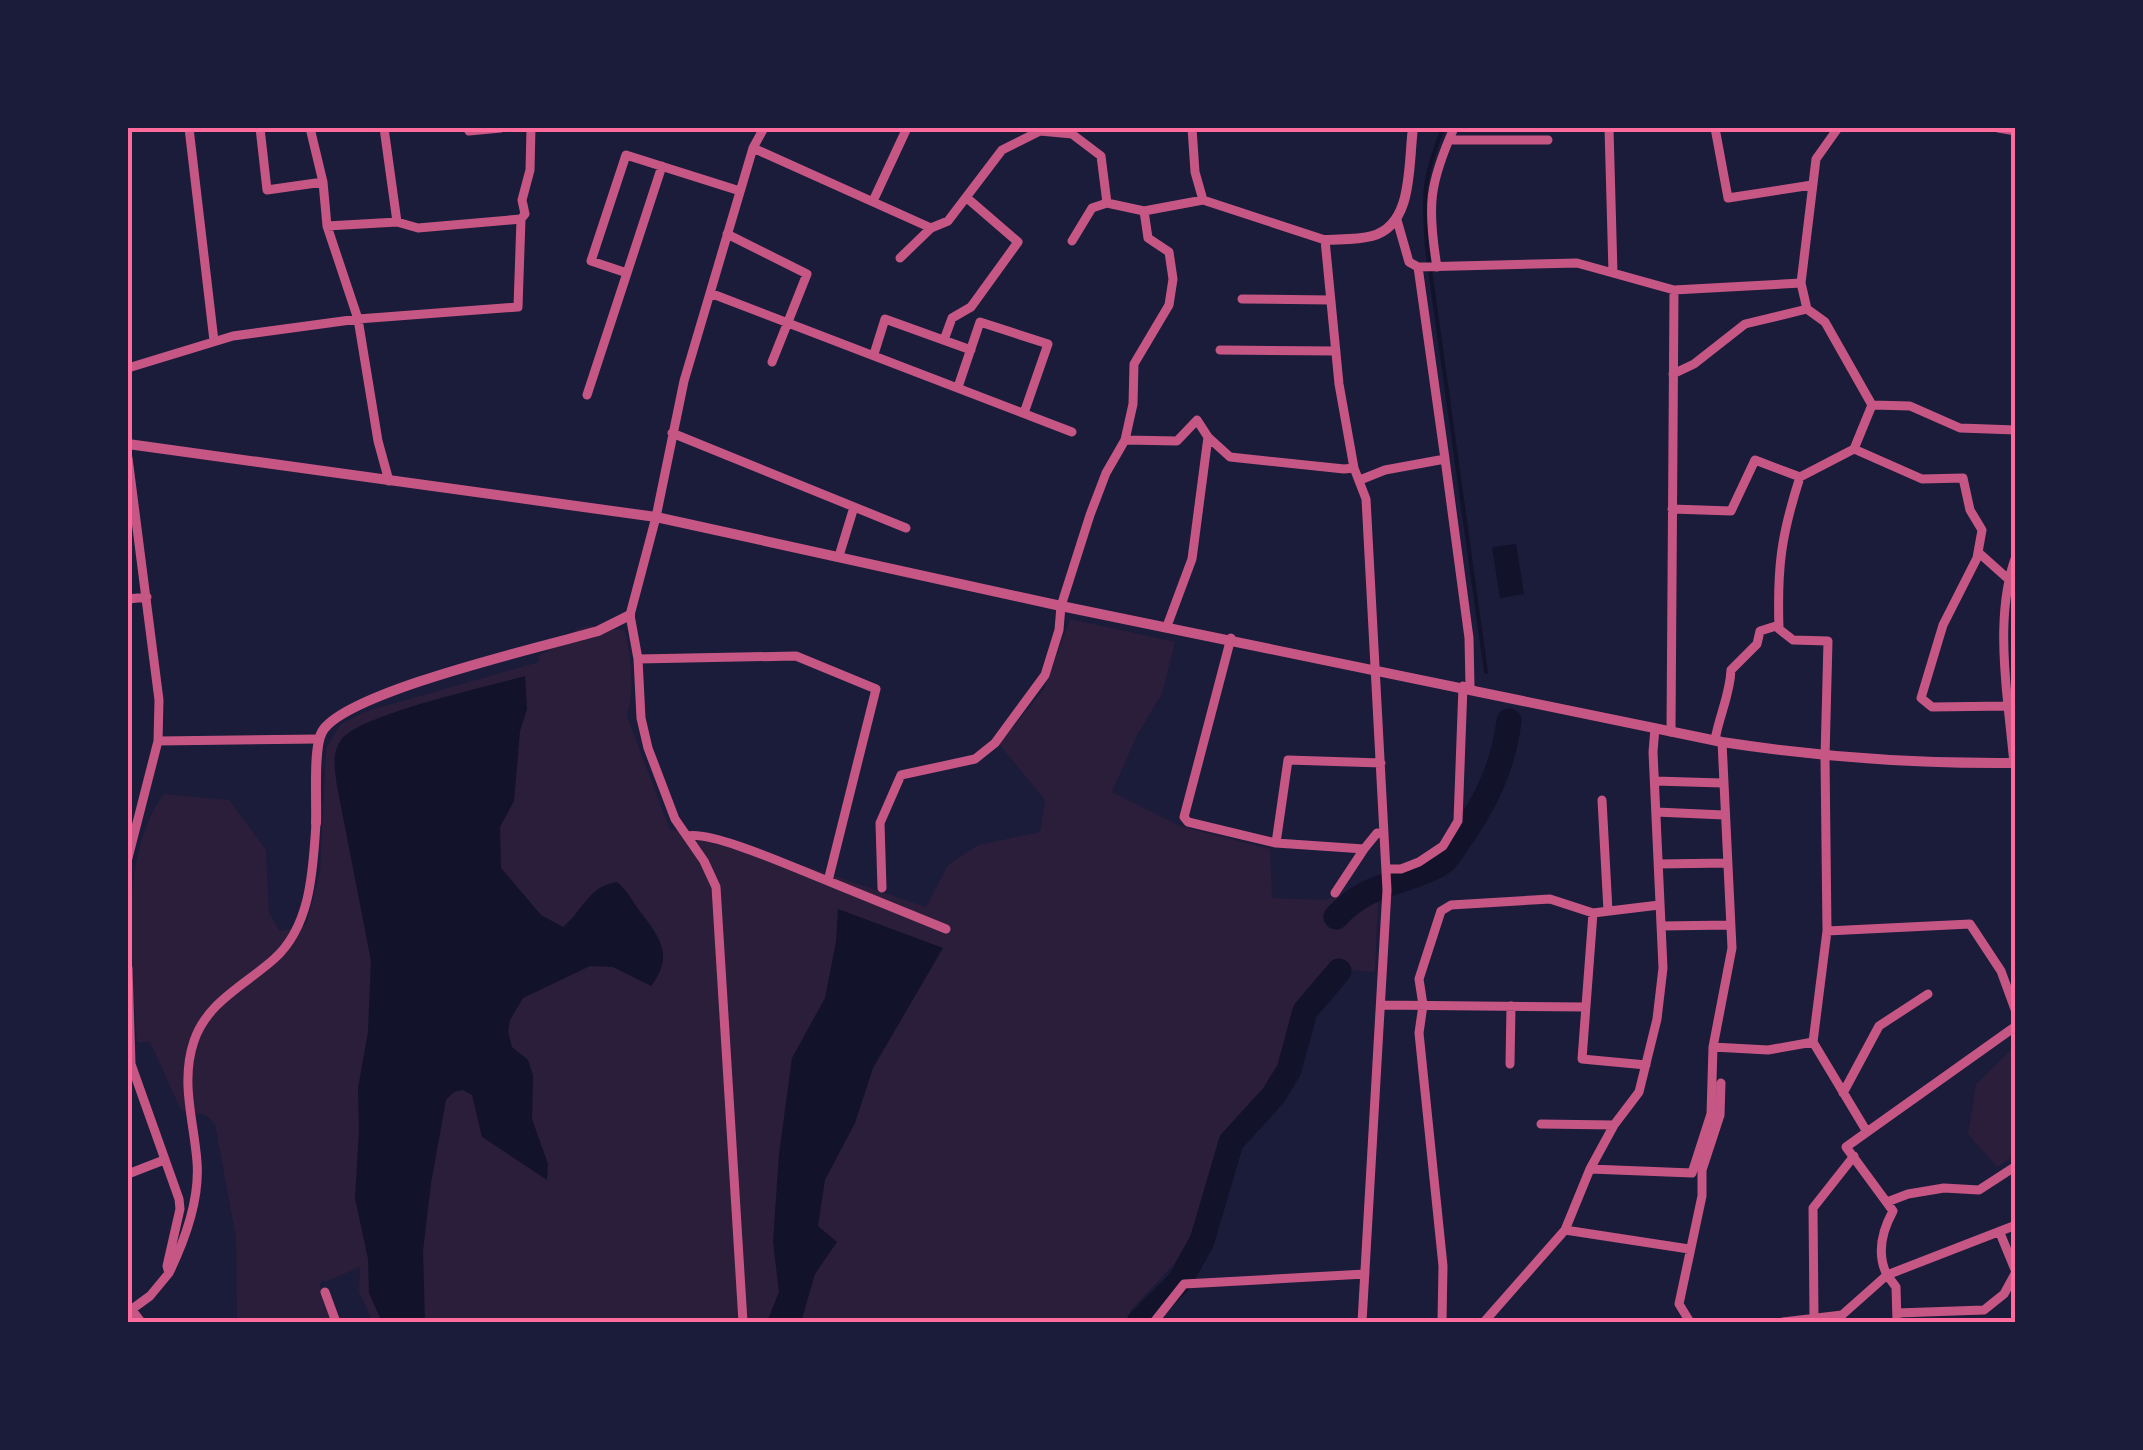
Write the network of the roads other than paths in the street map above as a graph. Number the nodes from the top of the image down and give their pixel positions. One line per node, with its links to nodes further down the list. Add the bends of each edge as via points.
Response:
1 (189, 128): 53 (street)
2 (260, 128): 23 (street, via 267,190)
3 (310, 128): 23 (street)
4 (384, 128): 33 (street)
5 (468, 128): 6 (street)
6 (501, 128)
7 (531, 128): 31 (street)
8 (764, 128): 21 (street)
9 (907, 128): 28 (street)
10 (1192, 128): 27 (street)
11 (1413, 128): 32 (street)
12 (1454, 128): 19 (street)
13 (1610, 128): 43 (street)
14 (1715, 128): 24 (street, via 1728,198)
15 (1838, 128): 24 (street, via 1816,159)
16 (1998, 128): 18 (street)
17 (1048, 129): 26 (street, via 1002,150); 29 (street, via 1078,138 1100,156)
18 (2016, 131)
19 (1448, 140): 20 (street); 40 (street, via 1432,189)
20 (1548, 140)
21 (754, 148): 25 (street); 28 (street)
22 (662, 166): 25 (street); 42 (street); 42 (street, via 626,155 592,262)
23 (323, 182): 34 (street)
24 (1812, 186): 44 (street)
25 (740, 191): 36 (street)
26 (967, 198): 35 (street, via 948,221); 52 (street, via 1018,242 971,307 952,318)
27 (1203, 200): 30 (street); 37 (street)
28 (873, 201): 35 (street)
29 (1107, 203): 30 (street); 38 (street, via 1092,208)
30 (1144, 211): 69 (street, via 1148,238 1170,252 1173,279 1169,305 1134,364)
31 (521, 219): 33 (street, via 418,228); 50 (street, via 518,306)
32 (1397, 220): 37 (street, via 1370,237); 41 (street, via 1409,262)
33 (397, 222): 34 (street)
34 (327, 226): 50 (street)
35 (931, 228): 39 (street)
36 (727, 234): 46 (street); 51 (street, via 807,274)
37 (1324, 240): 48 (street)
38 (1072, 241)
39 (900, 258)
40 (1438, 267): 41 (street); 43 (street, via 1578,263)
41 (1418, 268): 73 (street)
42 (627, 272): 62 (street)
43 (1614, 273): 45 (street)
44 (1801, 282): 45 (street); 49 (street)
45 (1674, 290): 60 (street)
46 (710, 293): 51 (street); 67 (street)
47 (1242, 300): 48 (street)
48 (1330, 300): 56 (street)
49 (1807, 309): 60 (street, via 1746,324); 63 (street, via 1825,322)
50 (358, 319): 53 (street); 77 (street)
51 (788, 321): 57 (street); 58 (street)
52 (944, 340): 54 (street); 57 (street, via 885,320)
53 (214, 342): 59 (street)
54 (970, 350): 61 (street); 64 (street, via 980,322 1048,344)
55 (1220, 350): 56 (street)
56 (1336, 351): 74 (street)
57 (874, 354): 61 (street)
58 (772, 362)
59 (128, 368)
60 (1674, 374): 79 (street)
61 (958, 387): 64 (street)
62 (587, 395)
63 (1872, 405): 65 (street, via 1910,406 1960,428); 71 (street)
64 (1024, 413): 66 (street)
65 (2016, 430)
66 (1072, 432)
67 (672, 433): 78 (street); 80 (street)
68 (1208, 437): 69 (street, via 1196,420 1177,442); 74 (street, via 1230,457); 91 (street, via 1192,559)
69 (1124, 440): 88 (street, via 1106,473)
70 (128, 444): 77 (street)
71 (1854, 449): 75 (street); 82 (street, via 1922,479 1963,478 1982,530)
72 (128, 458): 86 (street)
73 (1445, 459): 76 (street); 95 (street, via 1469,638)
74 (1354, 468): 76 (street)
75 (1800, 477): 79 (street, via 1755,460 1731,510); 90 (street, via 1783,531)
76 (1360, 480): 94 (street)
77 (389, 481): 80 (street)
78 (854, 507): 81 (street); 83 (street)
79 (1672, 509): 98 (street)
80 (656, 517): 83 (street); 89 (street)
81 (906, 528)
82 (1978, 552): 85 (street); 96 (street, via 1943,626 1921,698 1932,707)
83 (839, 556): 88 (street)
84 (2016, 556): 85 (street)
85 (2012, 584): 96 (street, via 2004,642)
86 (148, 597): 87 (street); 100 (street)
87 (128, 599)
88 (1061, 606): 91 (street); 120 (street, via 1045,675 995,743 975,759 901,775 880,823)
89 (630, 615): 93 (street); 99 (street, via 598,631 364,700 332,718)
90 (1779, 625): 101 (street, via 1760,630 1757,644 1732,670); 102 (street, via 1794,640 1828,642)
91 (1167, 626): 92 (street)
92 (1231, 638): 94 (street); 113 (street, via 1184,818)
93 (638, 660): 112 (street, via 648,748); 119 (street, via 796,656 876,689)
94 (1375, 670): 95 (street); 104 (street)
95 (1466, 687): 97 (street); 118 (street, via 1458,821 1443,846)
96 (2008, 706): 103 (street)
97 (1656, 728): 98 (street); 105 (street)
98 (1671, 732): 101 (street)
99 (318, 739): 100 (street); 110 (street)
100 (158, 741): 115 (street)
101 (1718, 741): 102 (street); 106 (street)
102 (1824, 757): 103 (street); 128 (street)
103 (2015, 763)
104 (1381, 764): 111 (street); 113 (street, via 1288,760)
105 (1655, 781): 106 (street); 108 (street)
106 (1722, 783): 109 (street)
107 (1602, 800): 123 (street)
108 (1656, 812): 109 (street); 116 (street)
109 (1724, 815): 117 (street)
110 (316, 824): 157 (street, via 313,878 296,930 277,957 224,997 195,1038 187,1082 196,1182)
111 (1384, 834): 114 (street); 118 (street)
112 (687, 836): 119 (street, via 720,840); 167 (street, via 716,887 720,913)
113 (1276, 843): 114 (street)
114 (1364, 849): 121 (street)
115 (128, 858)
116 (1658, 864): 117 (street); 122 (street)
117 (1727, 864): 125 (street)
118 (1387, 871): 131 (street)
119 (828, 881): 127 (street)
120 (882, 888)
121 (1335, 892)
122 (1660, 904): 123 (street); 126 (street)
123 (1608, 911): 124 (street)
124 (1593, 913): 132 (street, via 1550,899 1451,905 1441,911 1421,969); 134 (street)
125 (1730, 925): 126 (street); 138 (street, via 1732,948)
126 (1661, 926): 141 (street, via 1663,968)
127 (946, 929)
128 (1827, 931): 135 (street, via 1970,924); 137 (street)
129 (128, 968): 139 (street)
130 (1928, 994): 143 (street, via 1879,1026)
131 (1381, 1005): 132 (street); 158 (street)
132 (1423, 1005): 133 (street); 170 (street, via 1418,1032 1443,1266)
133 (1511, 1006): 134 (street); 140 (street)
134 (1586, 1007): 141 (street, via 1582,1059)
135 (2016, 1012)
136 (2016, 1026): 146 (street)
137 (1813, 1042): 138 (street, via 1768,1050); 143 (street)
138 (1713, 1047): 150 (street, via 1711,1114 1692,1173)
139 (130, 1064): 148 (street)
140 (1510, 1064)
141 (1646, 1065): 145 (street, via 1640,1092)
142 (1721, 1083): 156 (street, via 1720,1115 1702,1170)
143 (1844, 1093): 146 (street)
144 (1541, 1124): 145 (street)
145 (1614, 1125): 150 (street)
146 (1867, 1132): 147 (street, via 1846,1147)
147 (1854, 1156): 152 (street); 162 (street, via 1812,1208)
148 (164, 1160): 151 (street); 157 (street, via 180,1210)
149 (2016, 1166): 152 (street, via 1979,1190 1944,1188)
150 (1590, 1170): 154 (street)
151 (128, 1174)
152 (1888, 1202): 159 (street, via 1893,1210 1882,1230 1881,1263)
153 (2016, 1225): 155 (street)
154 (1565, 1230): 156 (street); 171 (street)
155 (2000, 1233): 159 (street); 163 (street, via 2016,1272 2004,1294 1984,1310)
156 (1689, 1249): 172 (street, via 1679,1304)
157 (169, 1274): 161 (street)
158 (1365, 1274): 168 (street, via 1184,1284); 169 (street)
159 (1887, 1274): 163 (street, via 1896,1288); 164 (street)
160 (325, 1292): 166 (street)
161 (130, 1311): 165 (street)
162 (1814, 1316): 164 (street); 173 (street)
163 (1897, 1318)
164 (1840, 1319)
165 (141, 1322)
166 (336, 1322)
167 (743, 1322)
168 (1154, 1322)
169 (1362, 1322)
170 (1442, 1322)
171 (1484, 1322)
172 (1690, 1322)
173 (1782, 1322)

